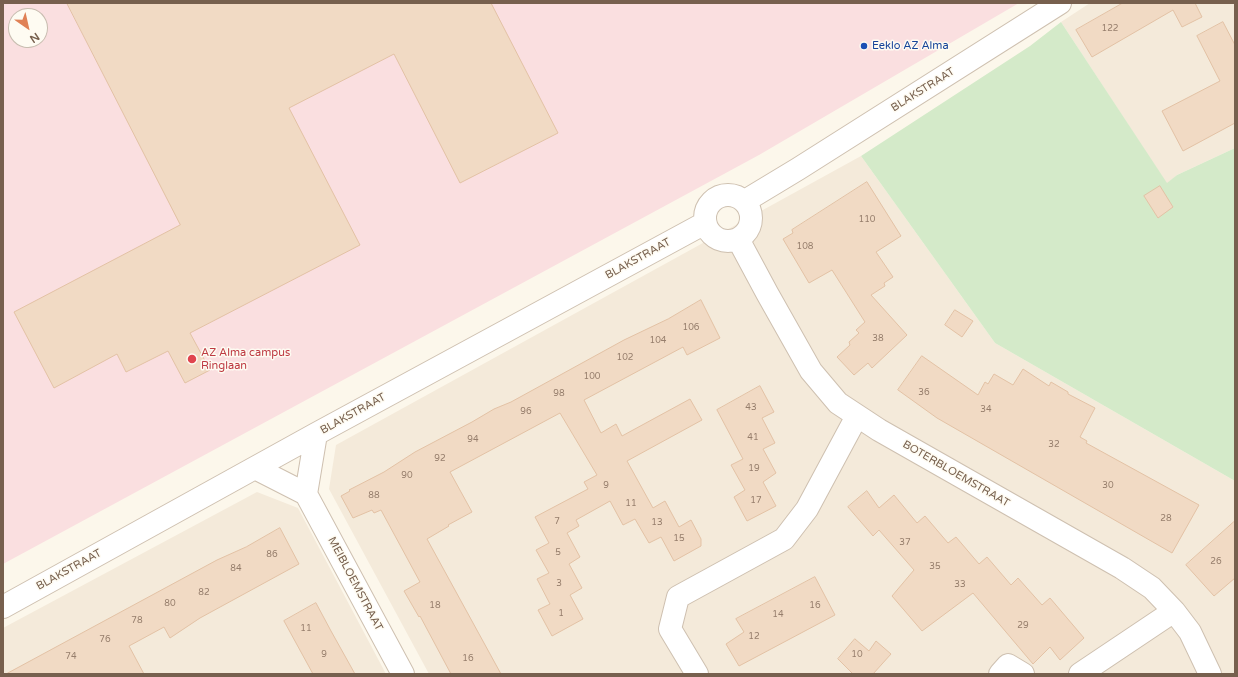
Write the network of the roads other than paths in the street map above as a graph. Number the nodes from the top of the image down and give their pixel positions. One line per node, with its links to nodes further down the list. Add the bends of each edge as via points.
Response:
1 (1060, 3): 2 (street, BLAKSTRAAT)
2 (745, 201): 3 (street, via 731,194 717,197 706,209); 4 (street, via 751,212 751,221 744,235)
3 (705, 223): 4 (street, via 709,232 722,241); 6 (street, BLAKSTRAAT)
4 (738, 239): 5 (street, BOTERBLOEMSTRAAT, via 766,294 811,371 838,403)
5 (857, 416): 10 (street, BOTERBLOEMSTRAAT, via 1122,568 1152,588); 12 (street, via 807,509 784,539 678,597 670,629)
6 (316, 434): 7 (street, BLAKSTRAAT); 8 (street)
7 (255, 468): 8 (street); 9 (street, BLAKSTRAAT)
8 (306, 494): 11 (street, MEIBLOEMSTRAAT)
9 (3, 607)
10 (1174, 611): 15 (street); 16 (street, BOTERBLOEMSTRAAT, via 1190,632)
11 (403, 674)
12 (697, 674)
13 (1000, 674): 14 (street, via 1008,665)
14 (1024, 674)
15 (1080, 674)
16 (1210, 674)

